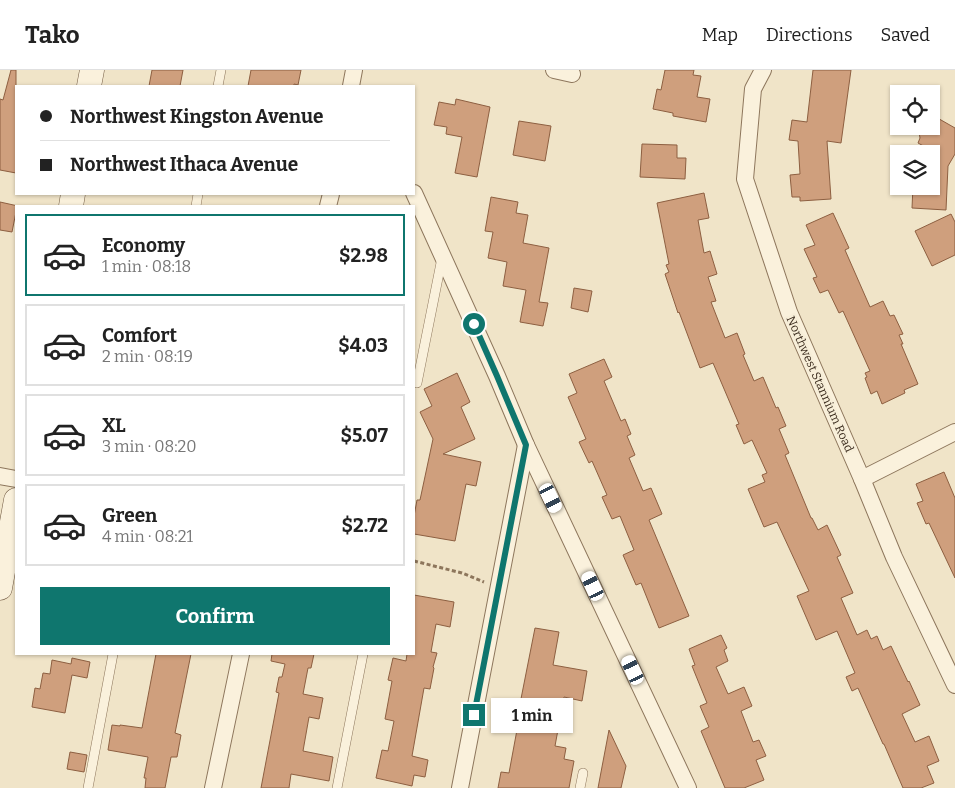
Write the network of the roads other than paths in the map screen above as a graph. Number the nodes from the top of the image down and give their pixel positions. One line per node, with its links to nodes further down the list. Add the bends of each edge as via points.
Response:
1 (92, 70): 7 (street)
2 (221, 70): 8 (lane)
3 (354, 70): 9 (street)
4 (554, 70): 6 (street)
5 (763, 70): 17 (street, Northwest Stannium Road, via 753,89 745,179 789,312)
6 (572, 74)
7 (89, 85)
8 (218, 85)
9 (351, 85)
10 (415, 195): 11 (street)
11 (442, 256): 12 (lane); 14 (street)
12 (417, 383)
13 (955, 432): 17 (street)
14 (526, 445): 28 (street); 30 (street)
15 (0, 476): 16 (street)
16 (15, 479)
17 (862, 479): 23 (street, Northwest Stannium Road, via 894,557)
18 (15, 506): 19 (street)
19 (0, 588)
20 (113, 655): 25 (lane)
21 (241, 655): 26 (street)
22 (363, 655): 27 (lane)
23 (955, 686)
24 (583, 773): 29 (lane)
25 (88, 788)
26 (213, 788)
27 (337, 788)
28 (460, 788)
29 (580, 788)
30 (688, 788)

